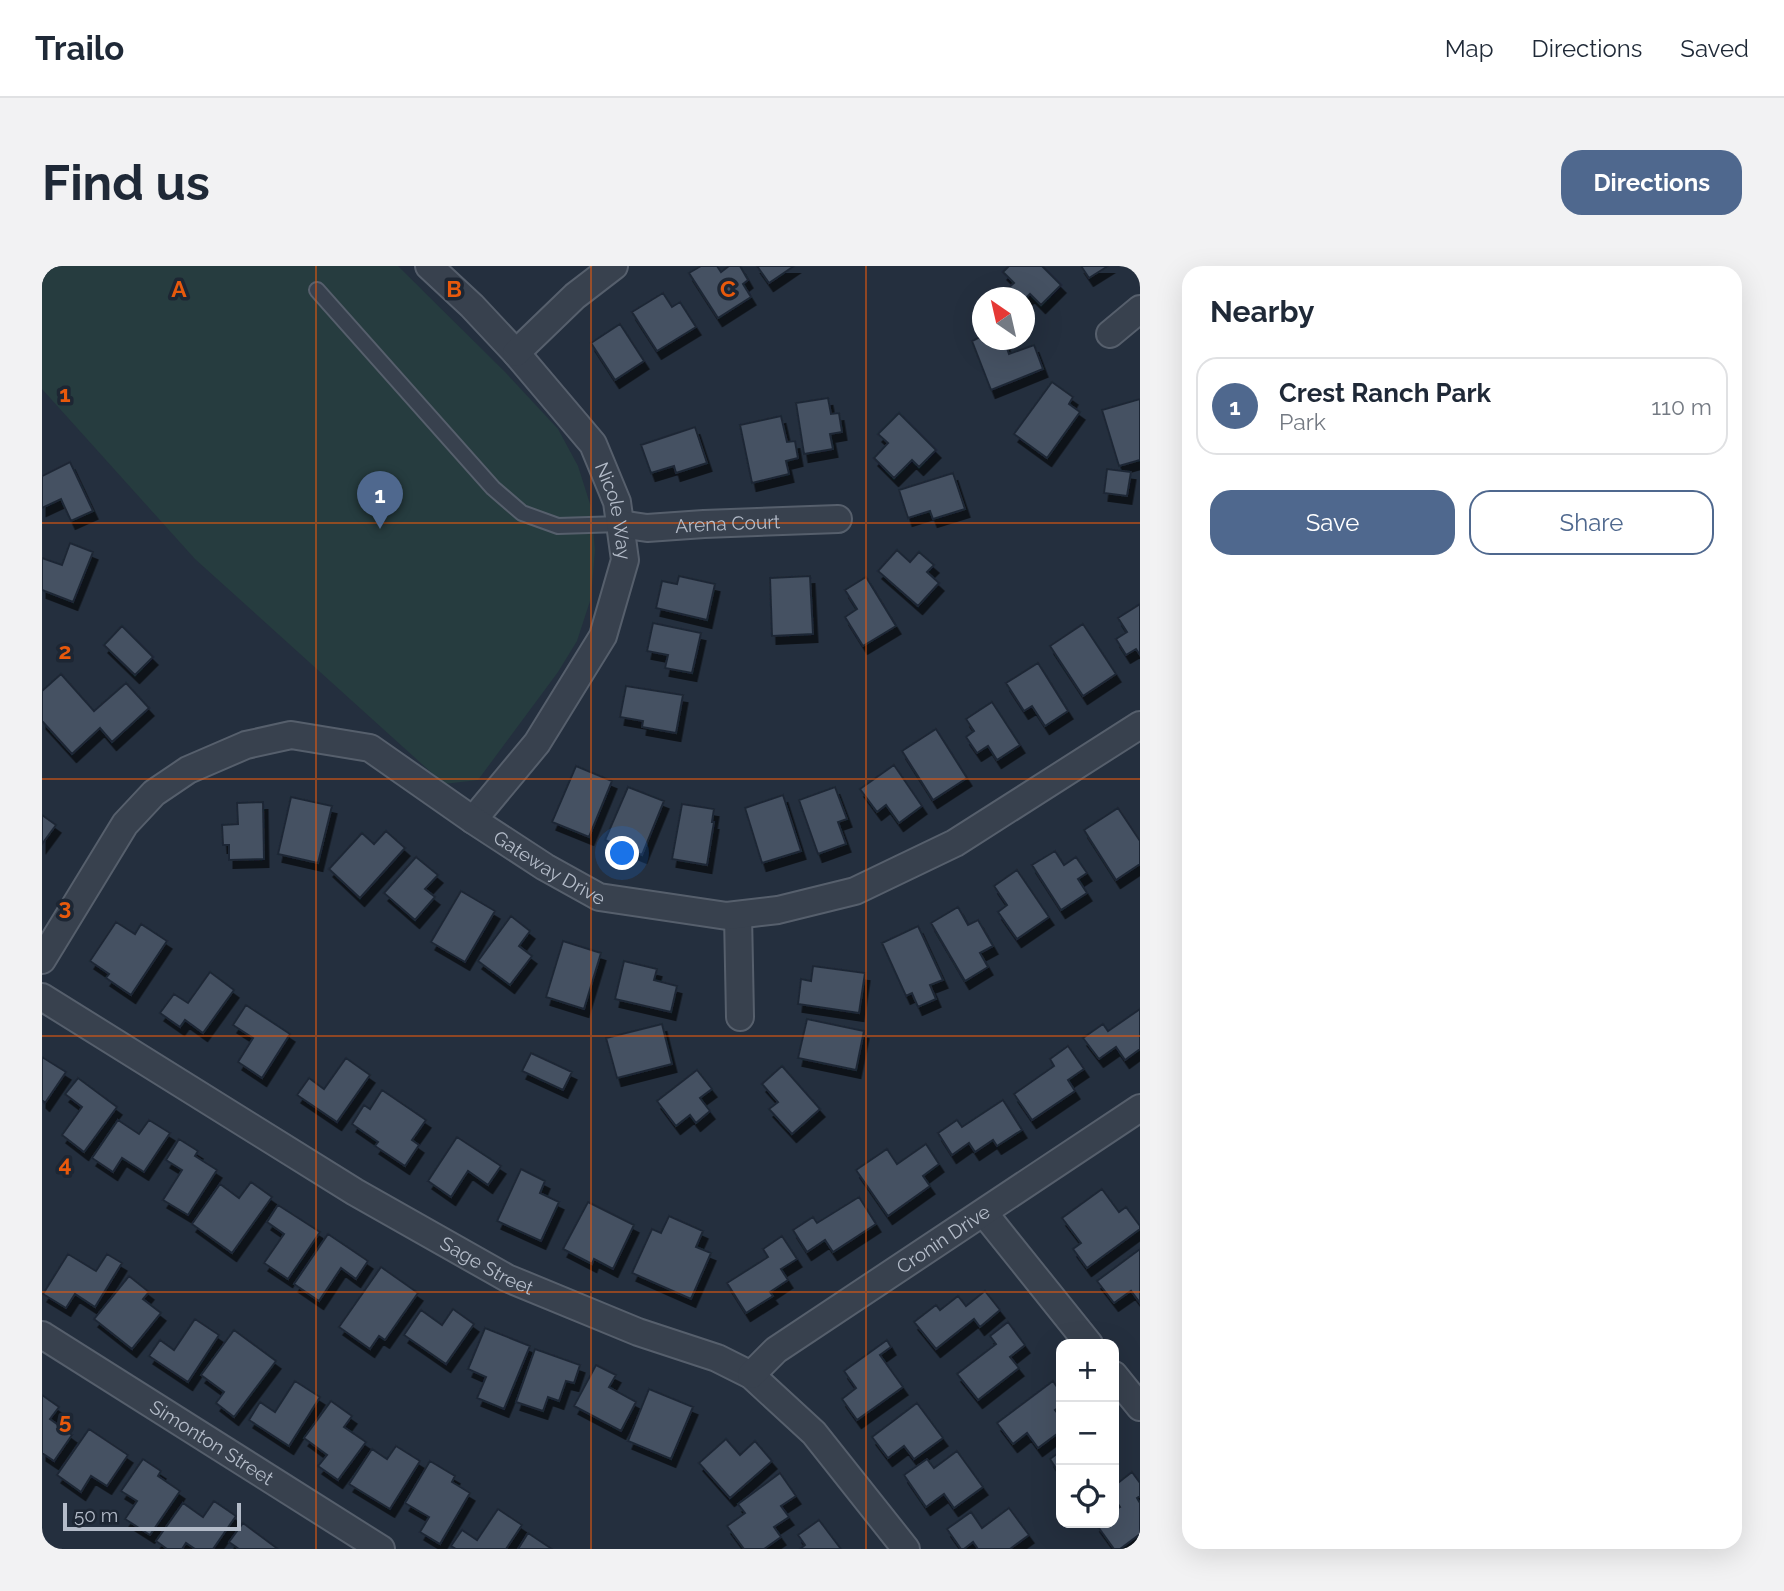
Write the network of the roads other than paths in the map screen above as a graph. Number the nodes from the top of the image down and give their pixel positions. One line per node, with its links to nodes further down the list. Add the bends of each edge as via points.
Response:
1 (429, 266): 6 (street, Nicole Way)
2 (614, 266): 6 (street)
3 (317, 290): 8 (lane, via 493,488 522,513 558,526)
4 (1140, 309): 5 (street)
5 (1110, 334)
6 (516, 353): 8 (street, Nicole Way, via 593,444 617,502)
7 (838, 519): 8 (street, Arena Court, via 647,528)
8 (620, 524): 10 (street, Nicole Way, via 625,561 603,636 537,743)
9 (1140, 725): 11 (street, Gateway Drive, via 955,843 855,891)
10 (473, 820): 11 (street, Gateway Drive, via 599,897); 12 (street, Gateway Drive, via 370,748 291,735 246,745 188,770 154,793 135,813)
11 (738, 915): 14 (street)
12 (42, 960)
13 (42, 997): 19 (street, Sage Street, via 355,1192 507,1278)
14 (740, 1017)
15 (1140, 1108): 16 (street, Cronin Drive)
16 (984, 1213): 18 (street); 19 (street, Cronin Drive, via 776,1350)
17 (42, 1335): 22 (street, Simonton Street)
18 (1085, 1339)
19 (751, 1375): 23 (street, Sage Street, via 814,1433)
20 (1119, 1381): 21 (street)
21 (1140, 1407)
22 (381, 1549)
23 (906, 1549)

